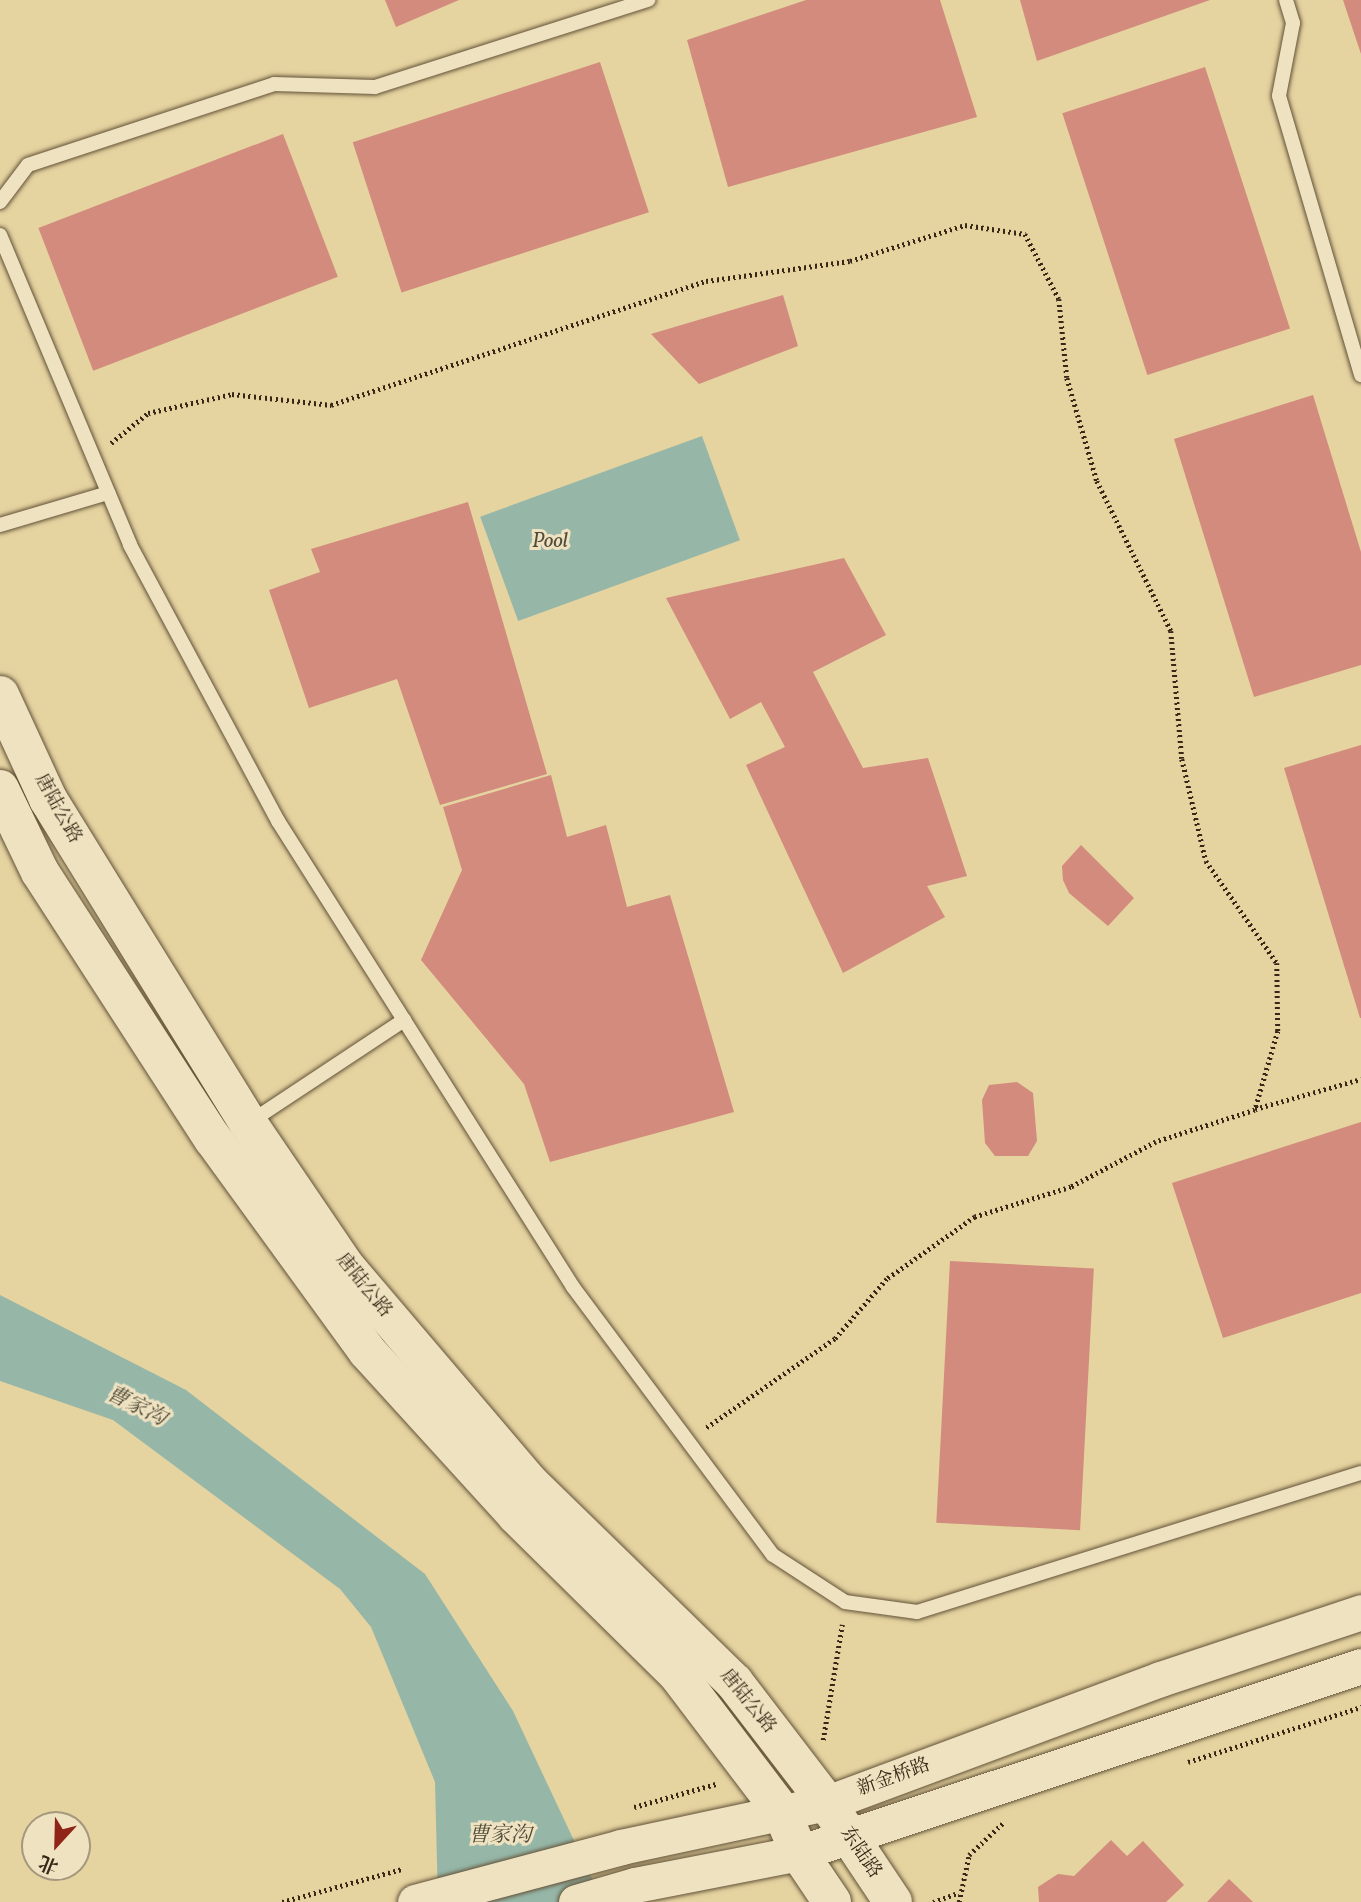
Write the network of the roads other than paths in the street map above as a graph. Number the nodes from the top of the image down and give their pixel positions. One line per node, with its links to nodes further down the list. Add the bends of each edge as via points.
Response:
1 (648, 0): 3 (lane, via 375,87 274,84 28,165)
2 (1286, 0): 5 (lane, via 1293,23 1279,96)
3 (0, 202)
4 (0, 235): 6 (lane)
5 (1361, 376)
6 (108, 493): 7 (lane); 10 (lane, via 130,545 278,821)
7 (0, 525)
8 (0, 695): 11 (main road, 唐陆公路, via 48,799)
9 (0, 789): 16 (main road, 唐陆公路, via 40,872 213,1139 368,1351 516,1515 678,1675)
10 (404, 1020): 11 (lane); 12 (lane, via 573,1287 773,1555 845,1602 917,1612)
11 (248, 1123): 15 (main road, 唐陆公路, via 346,1267 462,1408 531,1484 734,1682)
12 (1361, 1473)
13 (1361, 1612): 15 (street, 新金桥路, via 1160,1679)
14 (1361, 1666): 17 (street, 新金桥路)
15 (827, 1803): 16 (street, 新金桥路); 17 (main road, 东陆路)
16 (782, 1812): 18 (main road, 唐陆公路); 19 (street, 新金桥路, via 621,1847)
17 (848, 1836): 18 (street, 新金桥路); 22 (main road, 东陆路)
18 (799, 1853): 20 (street, 新金桥路, via 635,1885); 21 (main road)
19 (415, 1902)
20 (576, 1902)
21 (832, 1902)
22 (893, 1902)

